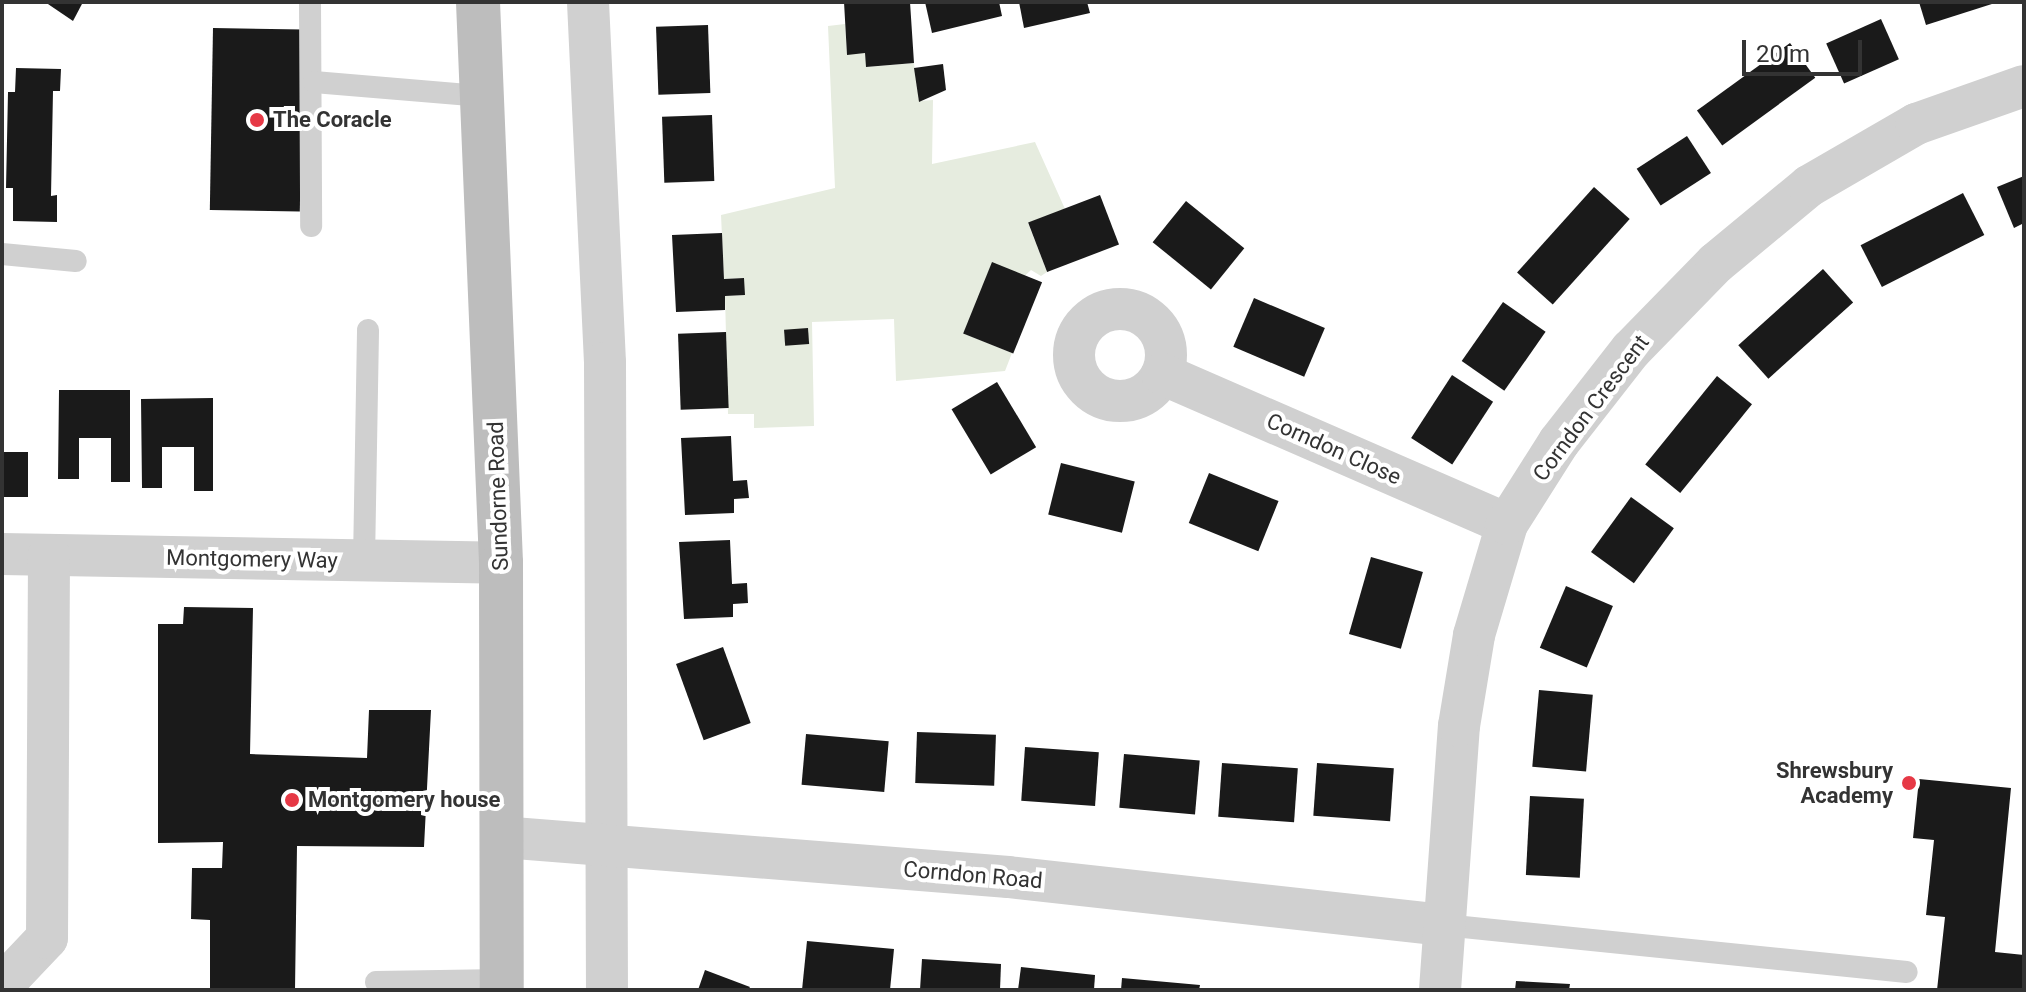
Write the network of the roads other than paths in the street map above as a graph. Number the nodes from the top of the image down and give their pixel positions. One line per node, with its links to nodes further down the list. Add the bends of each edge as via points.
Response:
1 (310, 2): 4 (lane)
2 (478, 2): 6 (main road, Sundorne Road)
3 (588, 2): 18 (street, via 605,377)
4 (314, 82): 6 (lane); 7 (lane)
5 (2024, 86): 12 (street, Corndon Crescent, via 1916,124 1809,186 1716,263 1631,350 1559,442)
6 (482, 96): 16 (main road, Sundorne Road)
7 (311, 226)
8 (2, 254): 9 (lane)
9 (76, 261)
10 (368, 330): 15 (lane)
11 (1162, 374): 12 (street, Corndon Close)
12 (1507, 524): 19 (street, Corndon Crescent, via 1474,635 1459,726)
13 (2, 554): 14 (street, Montgomery Way)
14 (49, 555): 15 (street, Montgomery Way); 21 (street, via 47,938 11,976)
15 (364, 561): 16 (street, Montgomery Way)
16 (501, 563): 17 (main road, Sundorne Road)
17 (502, 837): 18 (street, Corndon Road); 23 (main road, Sundorne Road)
18 (610, 847): 19 (street, Corndon Road, via 1008,877); 24 (street)
19 (1444, 925): 20 (lane); 25 (street, Corndon Crescent)
20 (1907, 972)
21 (2, 976)
22 (376, 982): 23 (lane)
23 (502, 985)
24 (607, 990)
25 (1440, 990)

